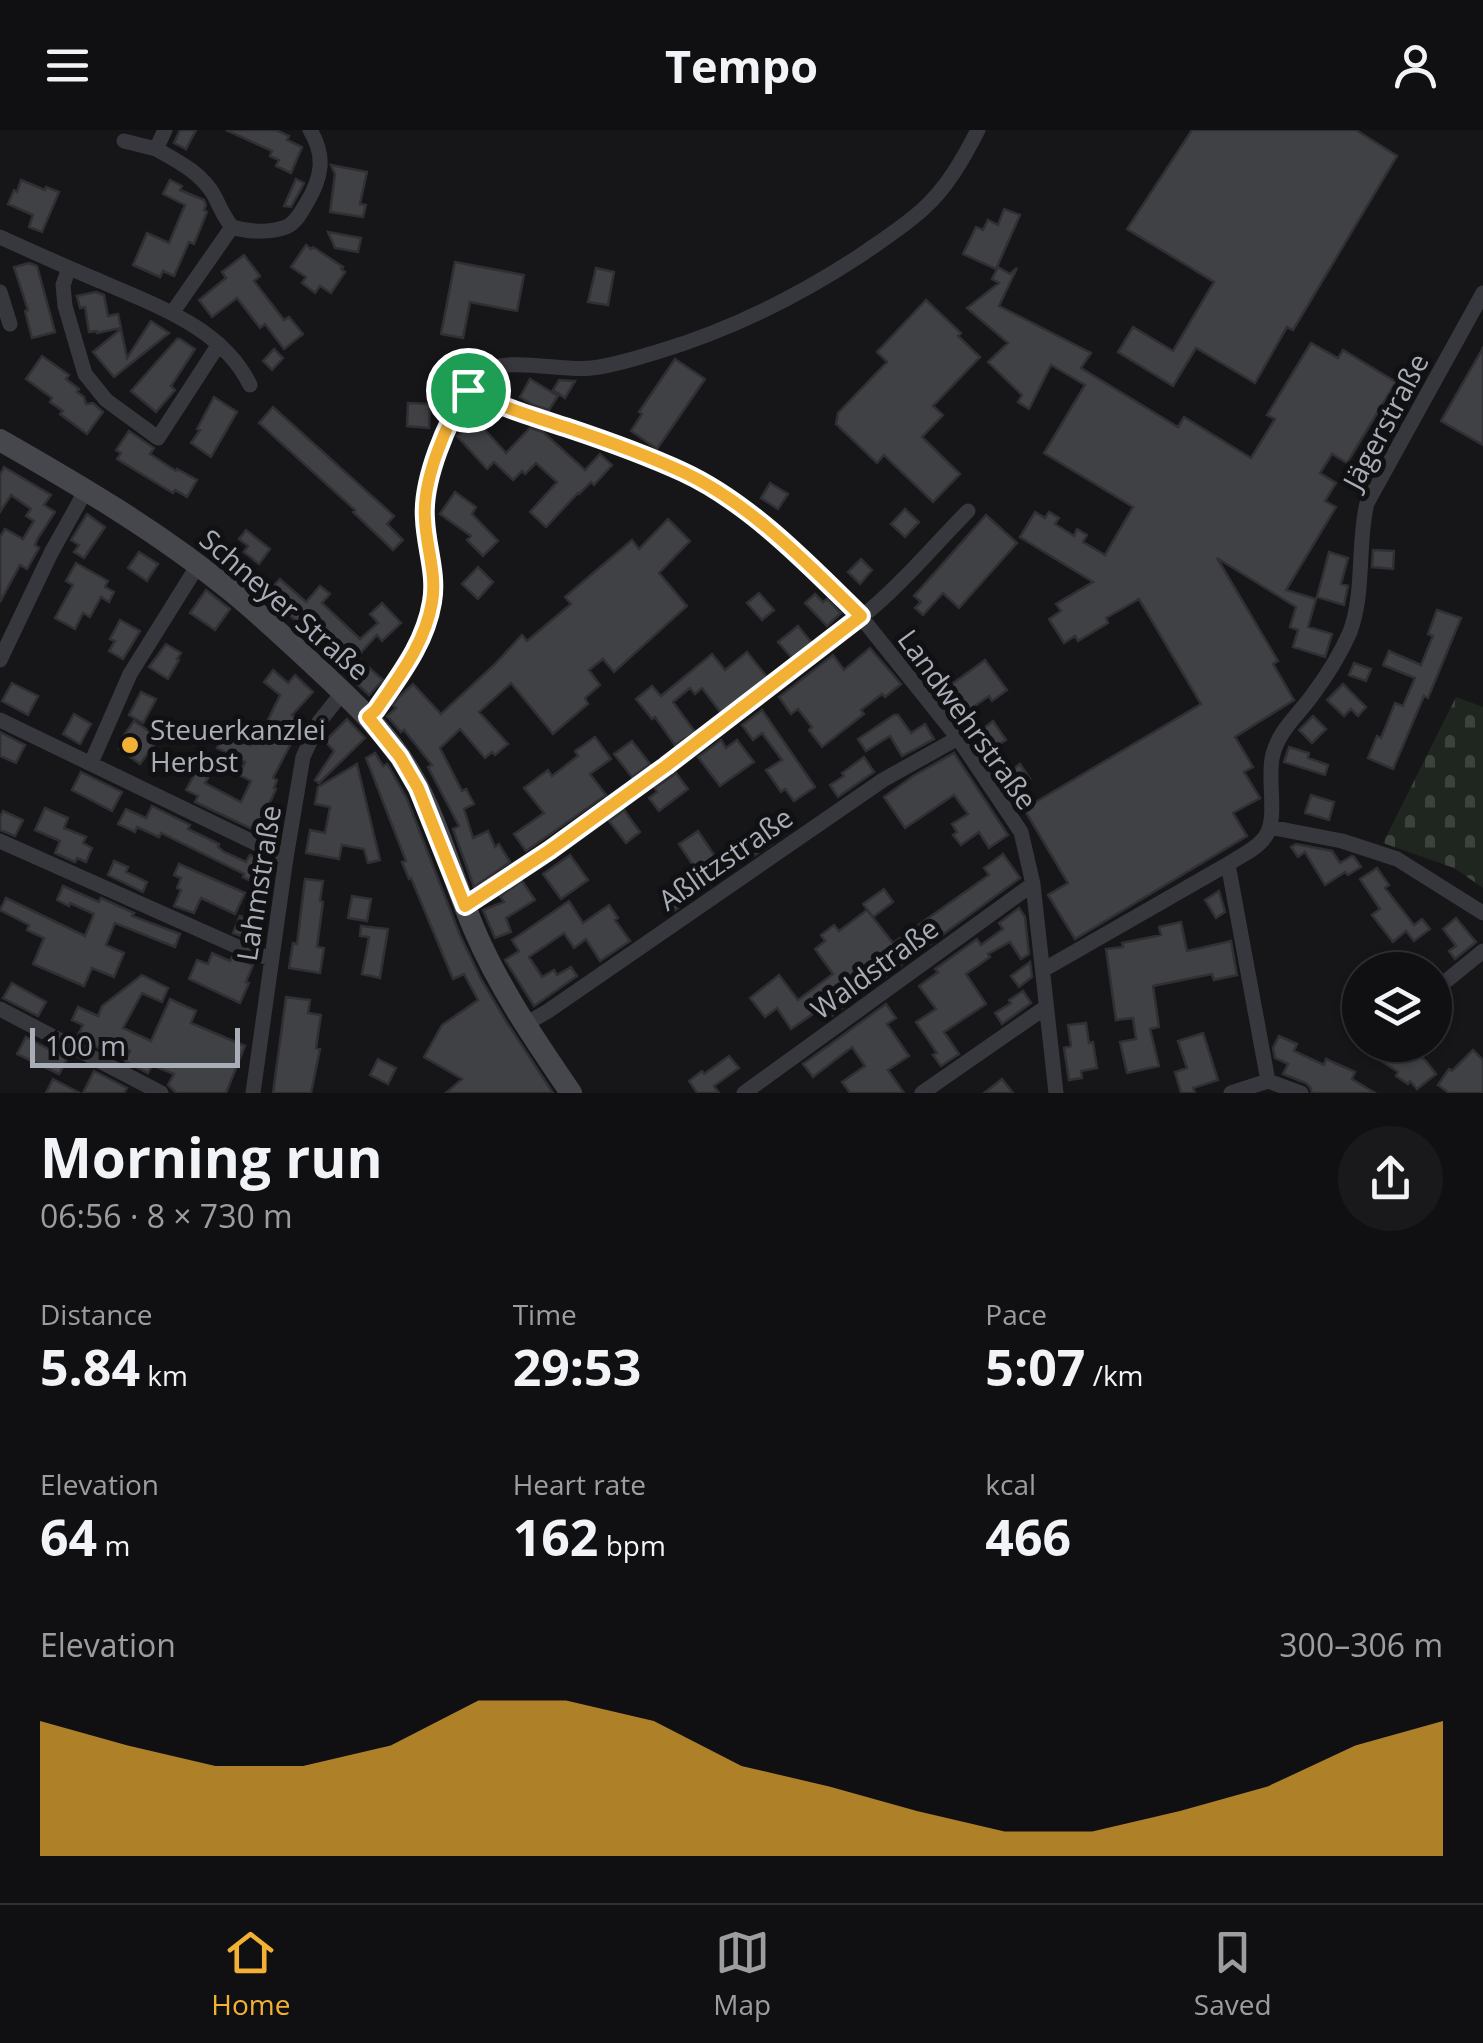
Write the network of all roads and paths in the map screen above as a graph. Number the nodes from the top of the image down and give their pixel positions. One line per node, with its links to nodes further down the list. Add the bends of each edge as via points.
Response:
1 (166, 130): 5 (street)
2 (310, 130): 6 (street, via 320,172 298,218 268,230)
3 (978, 130): 15 (street, via 957,170 924,209 759,315 589,369 488,370)
4 (124, 141): 5 (street)
5 (156, 149): 6 (street, via 205,183)
6 (232, 227): 11 (street)
7 (0, 237): 8 (street)
8 (69, 268): 11 (street); 13 (street, via 65,306 85,374 106,400 158,438)
9 (0, 292): 12 (street)
10 (1483, 293): 27 (street, Jägerstraße, via 1367,503 1351,628 1273,752)
11 (172, 313): 13 (street)
12 (10, 324)
13 (219, 344): 14 (street)
14 (250, 384)
15 (468, 390): 20 (street, Landwehrstraße, via 700,482 790,548); 23 (street, via 425,502 433,579 428,620 413,656)
16 (0, 440): 17 (street, Schneyer Straße)
17 (86, 490): 19 (street, Schneyer Straße); 21 (street)
18 (968, 511): 20 (street, Landwehrstraße)
19 (198, 565): 22 (street, Schneyer Straße); 26 (street, via 130,674)
20 (861, 616): 25 (street, Landwehrstraße); 32 (street, via 666,766)
21 (0, 660)
22 (343, 692): 23 (street, Schneyer Straße); 29 (street, Lahmstraße, via 308,742)
23 (368, 717): 32 (street, Schneyer Straße, via 418,788)
24 (0, 720): 26 (street)
25 (958, 738): 31 (street, Landwehrstraße, via 1021,832); 40 (street, Aßlitzstraße, via 883,780)
26 (90, 763): 29 (street)
27 (1270, 828): 30 (street); 33 (street, via 1398,858)
28 (0, 841): 35 (street)
29 (286, 858): 35 (street, Lahmstraße)
30 (1228, 864): 36 (street); 41 (street)
31 (1034, 884): 36 (street, Landwehrstraße); 45 (street, Waldstraße)
32 (465, 906): 40 (street, Schneyer Straße)
33 (1483, 913)
34 (1483, 950): 37 (street)
35 (271, 959): 43 (street, Lahmstraße)
36 (1043, 970): 38 (street, Landwehrstraße)
37 (1452, 976)
38 (1046, 1007): 46 (street); 47 (street, Landwehrstraße)
39 (0, 1008): 42 (street)
40 (524, 1025): 44 (street, Schneyer Straße)
41 (1268, 1081): 48 (street); 49 (street)
42 (161, 1093)
43 (252, 1093)
44 (570, 1093)
45 (744, 1093)
46 (922, 1093)
47 (1056, 1093)
48 (1231, 1093)
49 (1301, 1093)

